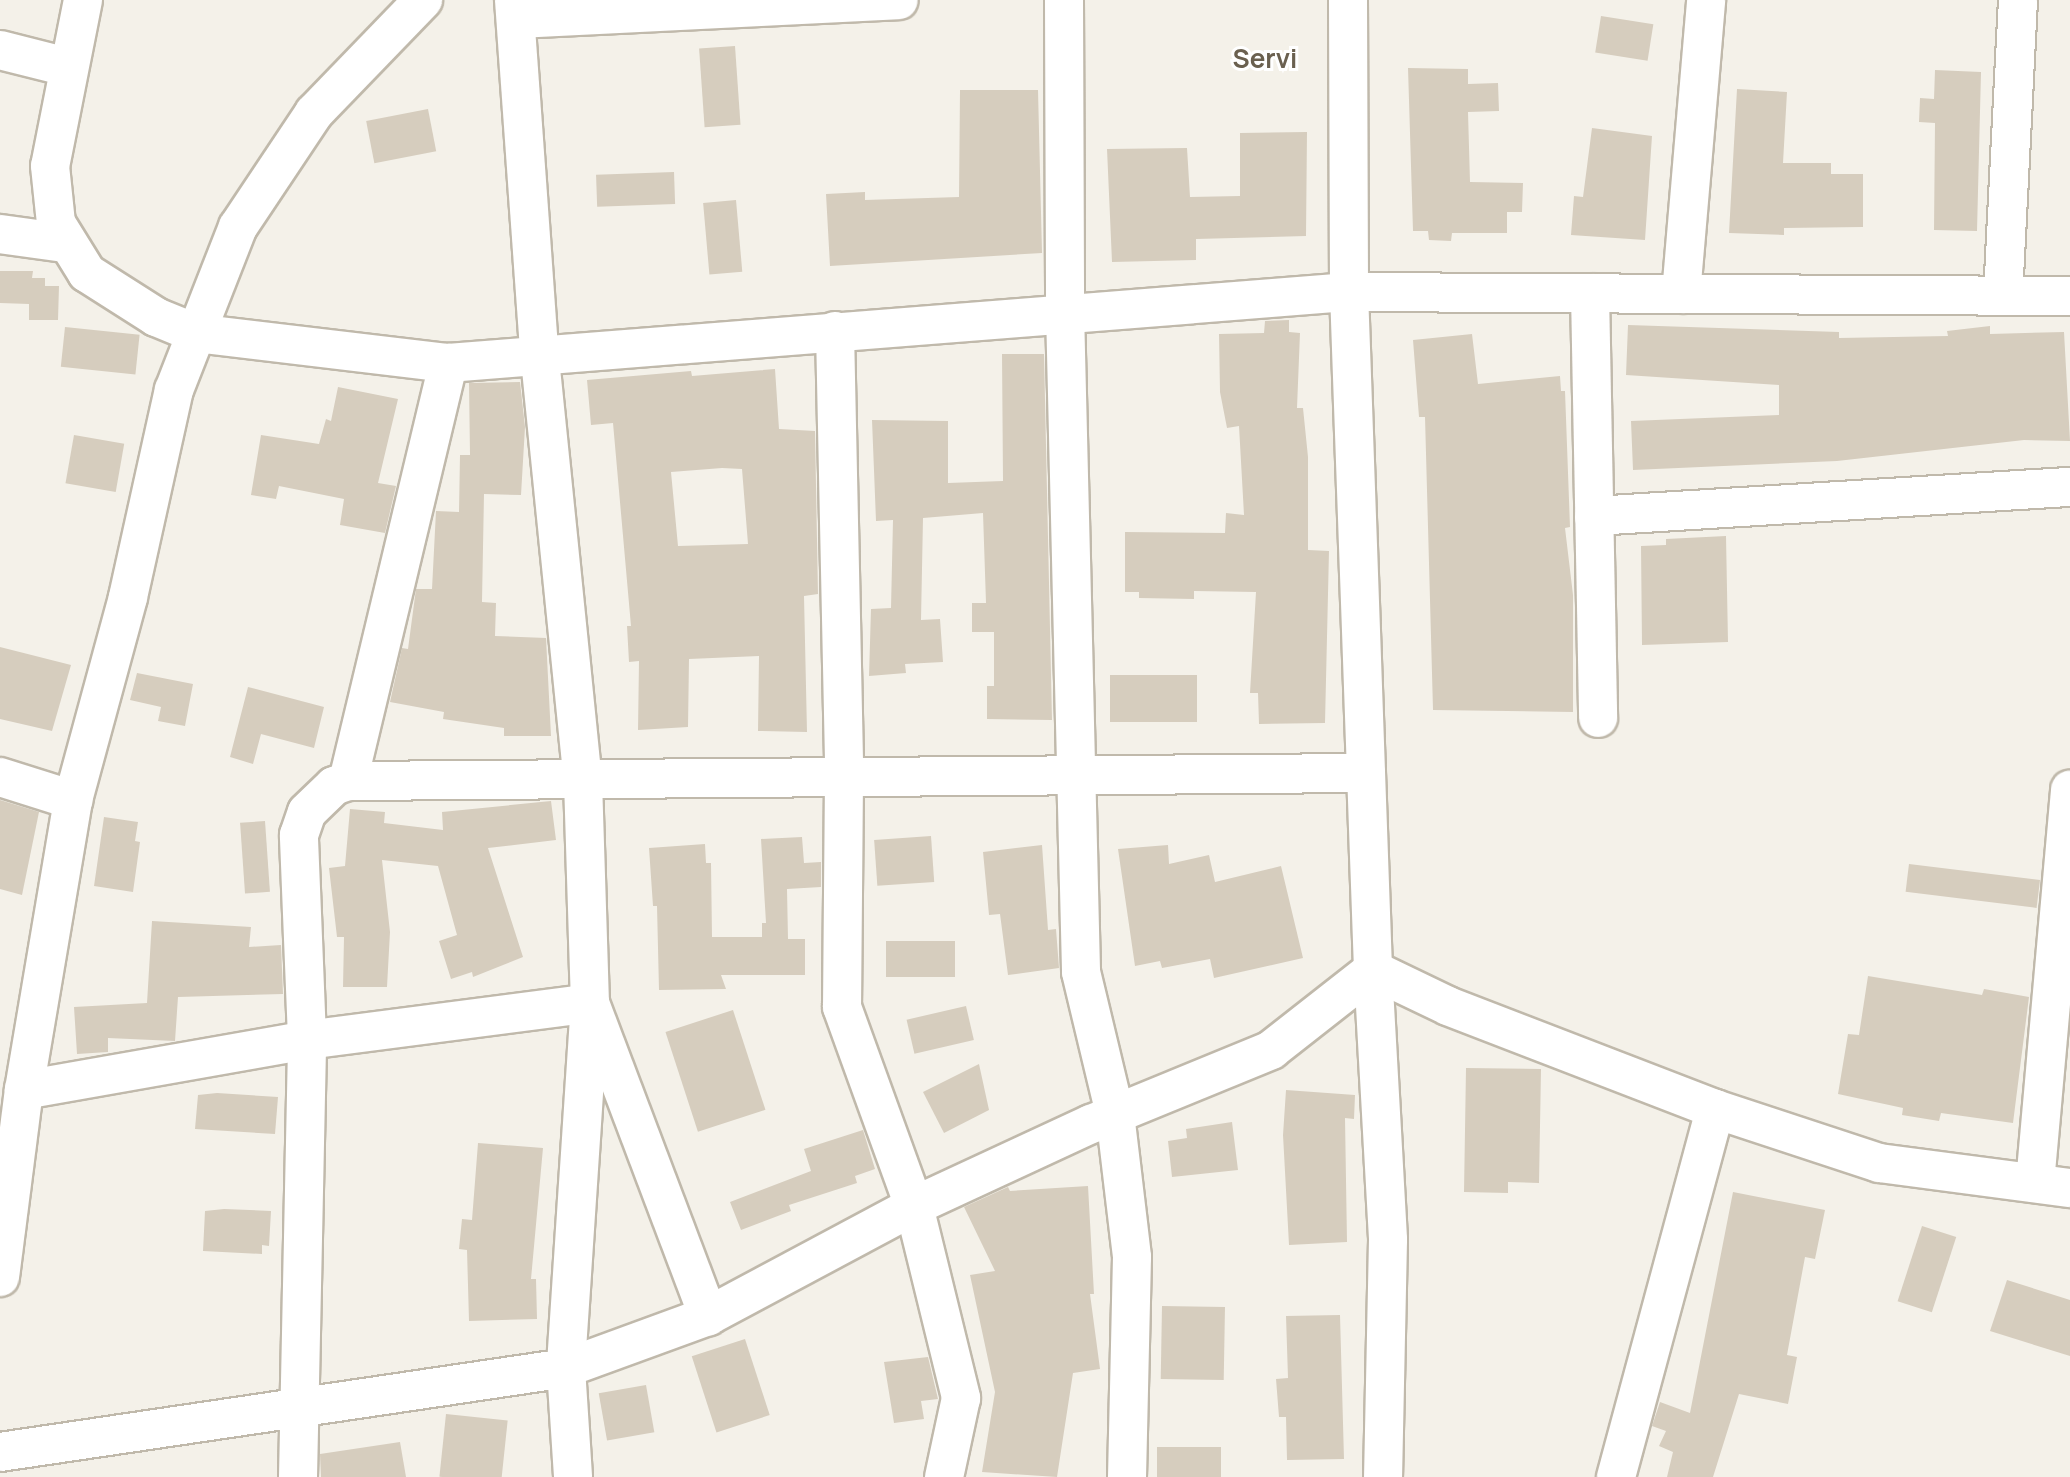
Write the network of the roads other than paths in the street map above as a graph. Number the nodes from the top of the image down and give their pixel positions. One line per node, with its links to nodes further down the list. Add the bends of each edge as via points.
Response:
1 (83, 0): 10 (street)
2 (423, 0): 20 (street, via 314,113 238,227)
3 (899, 0): 8 (street)
4 (1064, 0): 18 (street)
5 (1348, 0): 13 (street)
6 (1706, 0): 15 (street)
7 (2018, 0): 16 (street)
8 (515, 9): 21 (street)
9 (0, 50): 10 (street)
10 (67, 67): 12 (street, via 50,166 50,195)
11 (0, 233): 12 (street)
12 (65, 243): 20 (street, via 87,274 108,289)
13 (1349, 292): 14 (street); 18 (street); 26 (street)
14 (1590, 293): 15 (street); 24 (street)
15 (1681, 294): 16 (street)
16 (2003, 296): 17 (street)
17 (2070, 296)
18 (1065, 311): 19 (street); 27 (street)
19 (835, 331): 21 (street); 29 (street)
20 (195, 333): 22 (street); 33 (street, via 174,390 128,597)
21 (540, 359): 22 (street); 30 (street)
22 (448, 363): 31 (street)
23 (2070, 487): 24 (street)
24 (1594, 516): 25 (street)
25 (1598, 718)
26 (1366, 773): 27 (street); 34 (street)
27 (1076, 776): 29 (street); 39 (street, via 1081,972)
28 (0, 778): 33 (street)
29 (844, 779): 30 (street); 41 (street, via 842,1007)
30 (583, 780): 31 (street); 35 (street)
31 (348, 781): 36 (street, via 318,797 299,835)
32 (2070, 790): 40 (street)
33 (73, 800): 37 (street)
34 (1373, 970): 38 (street, via 1448,1006); 39 (street, via 1271,1050); 51 (street, via 1388,1240)
35 (590, 1003): 36 (street); 43 (street); 44 (street)
36 (307, 1040): 37 (street); 45 (street)
37 (24, 1090): 42 (street)
38 (1714, 1109): 40 (street, via 1879,1163); 52 (street)
39 (1115, 1114): 41 (street); 50 (street, via 1132,1257)
40 (2053, 1186)
41 (914, 1206): 43 (street); 49 (street, via 961,1398)
42 (0, 1277)
43 (708, 1316): 44 (street)
44 (566, 1368): 45 (street); 48 (street)
45 (296, 1410): 46 (street); 47 (street)
46 (0, 1452)
47 (298, 1477)
48 (573, 1477)
49 (944, 1477)
50 (1127, 1477)
51 (1383, 1477)
52 (1616, 1477)

